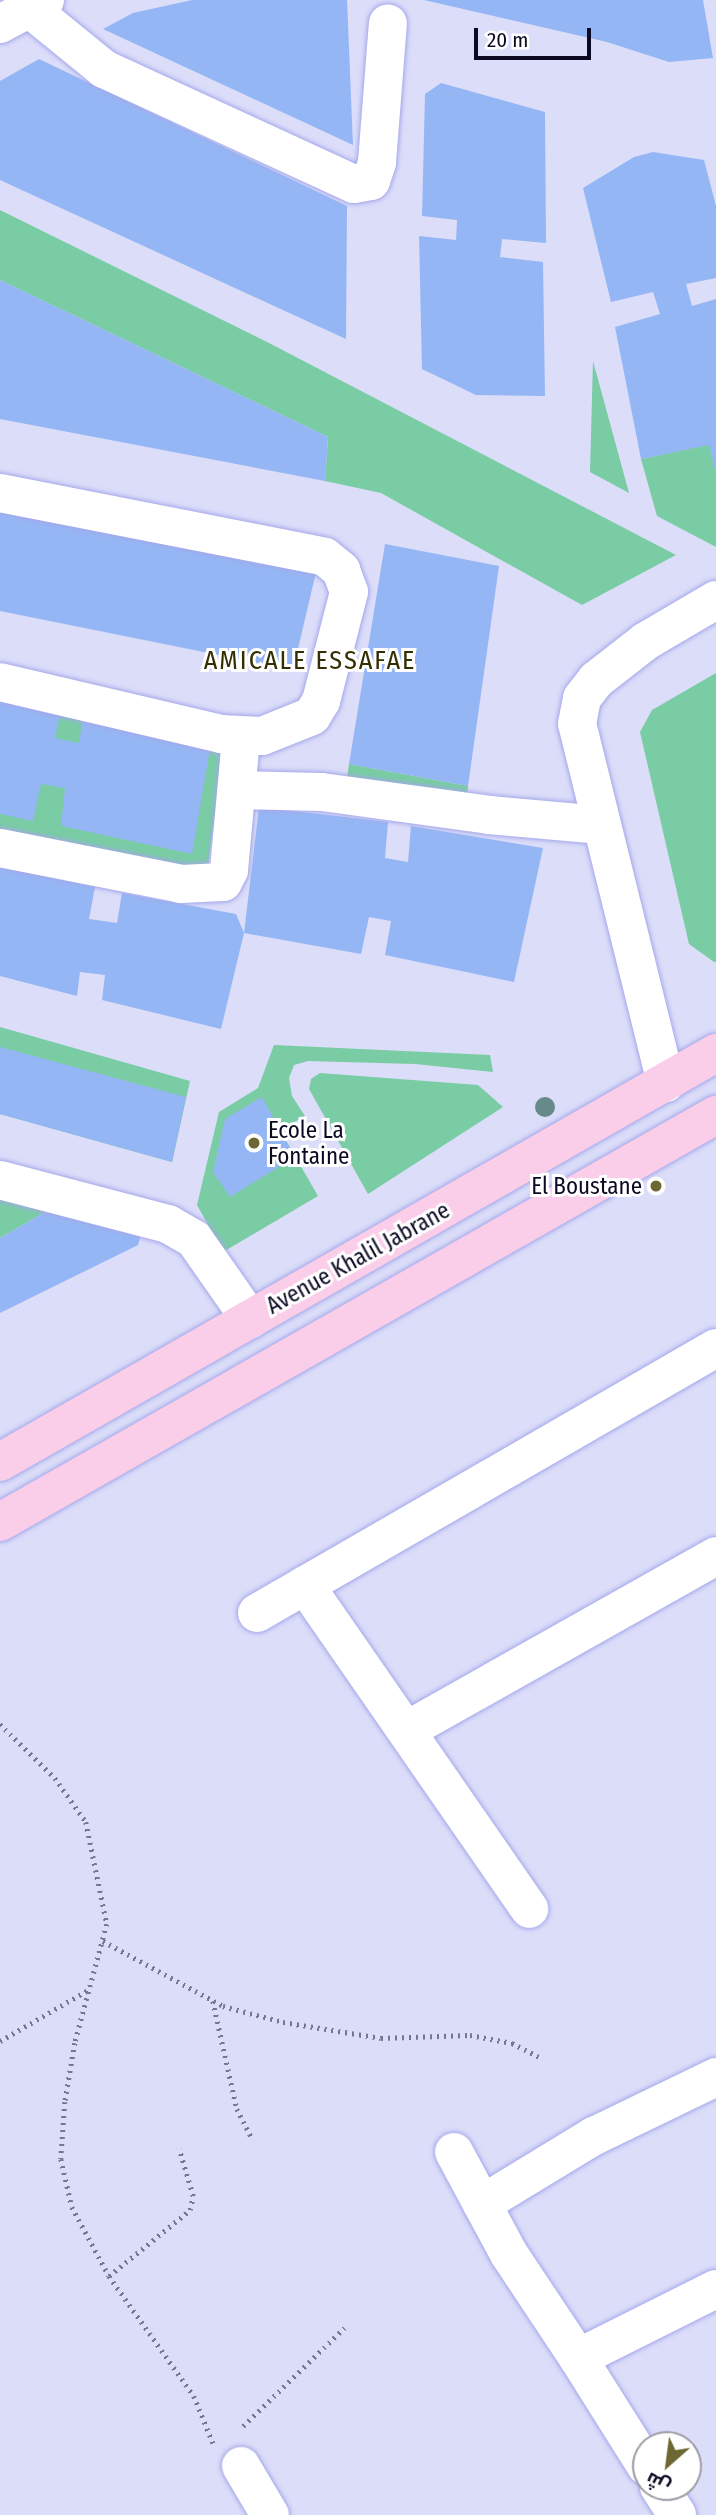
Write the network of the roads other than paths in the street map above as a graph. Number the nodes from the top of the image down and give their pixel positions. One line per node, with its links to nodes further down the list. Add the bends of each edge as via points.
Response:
1 (25, 11): 2 (street, via 104,69 354,184 371,181 377,162)
2 (388, 23)
3 (0, 493): 6 (street, via 325,556 341,569 349,592 321,701 312,716 293,725)
4 (716, 600): 8 (street, via 646,641 596,680 582,698 577,724)
5 (0, 682): 6 (street)
6 (241, 738): 7 (street)
7 (236, 790): 8 (street, via 321,792); 9 (street, via 229,870 222,882 181,884)
8 (602, 825): 11 (street)
9 (0, 848)
10 (716, 1053): 11 (main road, Avenue Khalil Jabrane)
11 (666, 1083): 14 (main road, Avenue Khalil Jabrane)
12 (716, 1115): 17 (main road)
13 (0, 1180): 14 (street, via 168,1224 194,1239)
14 (250, 1319): 16 (main road, Avenue Khalil Jabrane)
15 (716, 1348): 19 (street)
16 (0, 1462)
17 (0, 1522)
18 (716, 1556): 21 (street)
19 (305, 1585): 20 (street); 21 (street)
20 (257, 1613)
21 (409, 1729): 22 (street)
22 (529, 1909)
23 (716, 2077): 25 (street, via 594,2136)
24 (454, 2152): 25 (street)
25 (482, 2204): 27 (street, via 548,2317)
26 (716, 2290): 27 (street)
27 (578, 2358): 28 (street)
28 (632, 2444)
29 (230, 2447): 30 (street)
30 (270, 2515)

